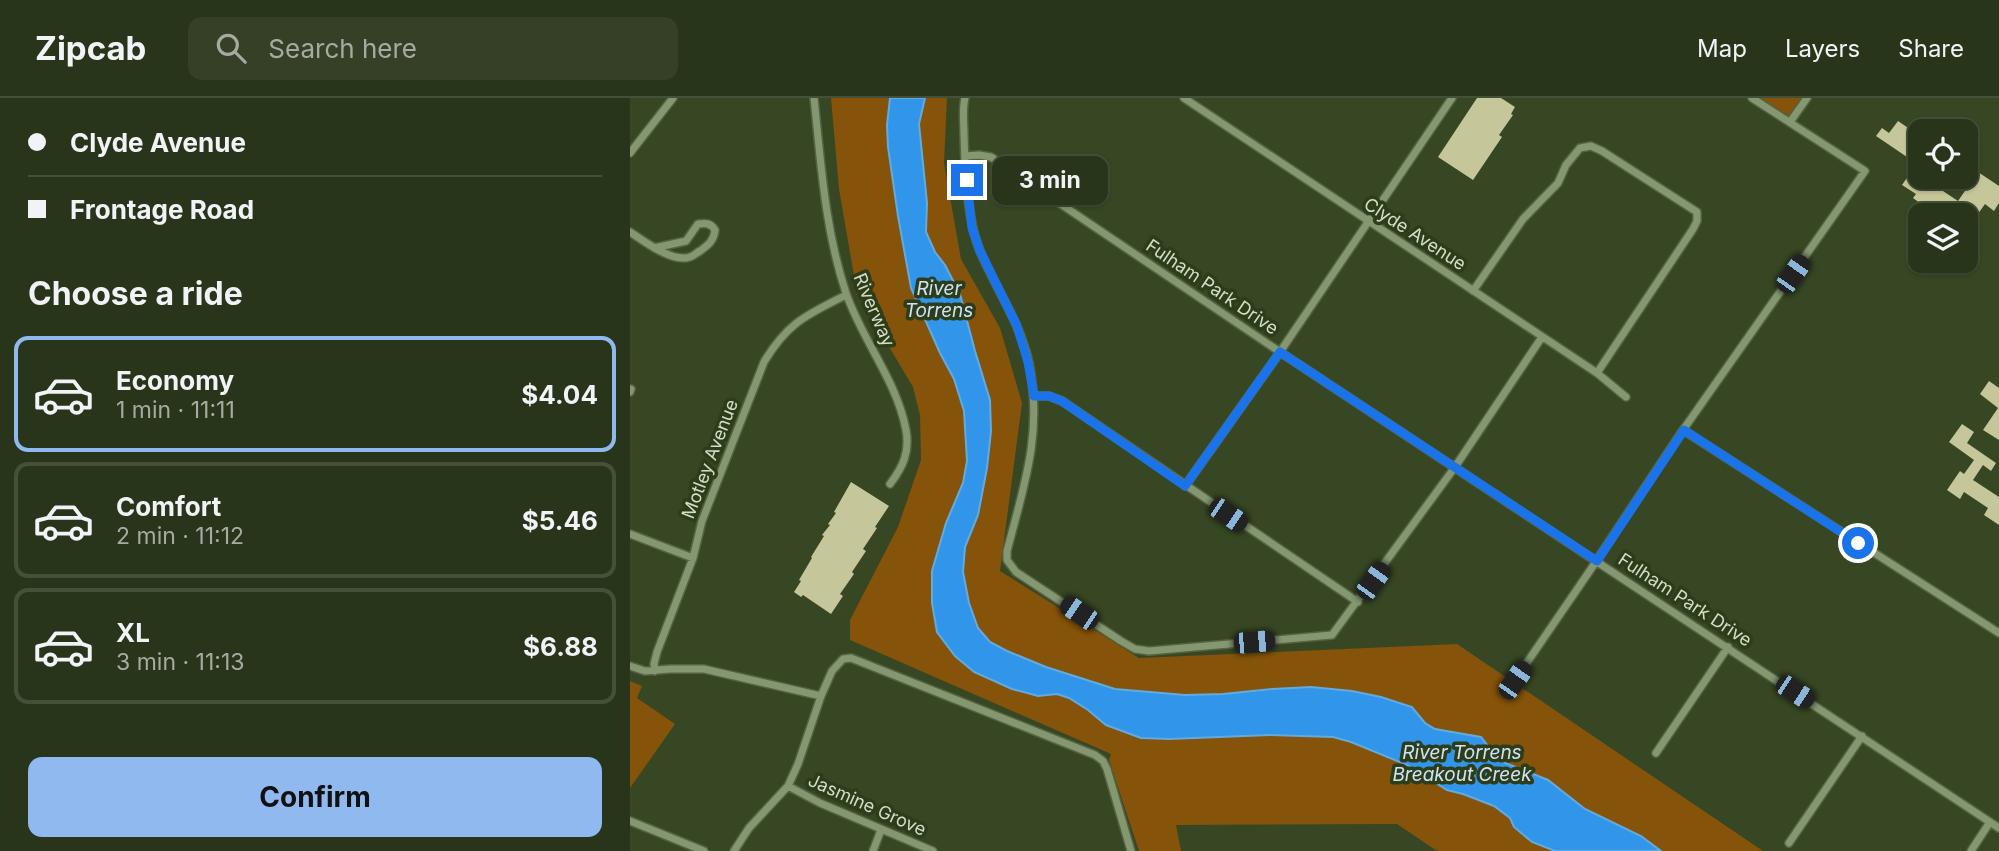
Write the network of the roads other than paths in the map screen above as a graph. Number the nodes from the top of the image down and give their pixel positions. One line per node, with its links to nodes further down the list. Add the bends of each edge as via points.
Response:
1 (673, 98): 9 (street)
2 (814, 98): 15 (street, Riverway, via 827,219)
3 (965, 98): 10 (street)
4 (1184, 98): 11 (street, Clyde Avenue)
5 (1452, 98): 11 (street)
6 (1752, 98): 8 (street)
7 (1807, 98): 8 (street)
8 (1790, 122): 21 (street, via 1865,171)
9 (630, 153)
10 (965, 156): 17 (street, Fulham Park Drive, via 991,157); 19 (street, via 972,228 1017,326)
11 (1369, 223): 14 (street, Clyde Avenue); 17 (street)
12 (630, 232): 13 (street)
13 (654, 248): 13 (street, via 686,241 698,224 712,225 715,230 711,243 690,257)
14 (1473, 291): 16 (street, Clyde Avenue); 18 (street, via 1580,148 1602,151 1697,212 1693,229)
15 (846, 295): 23 (street, Riverway, via 901,411 906,432 906,458); 26 (street, Motley Avenue, via 792,325 764,362 702,522)
16 (1542, 337): 18 (street, Clyde Avenue); 22 (street)
17 (1280, 352): 22 (street, Fulham Park Drive); 24 (street)
18 (1597, 373): 20 (street, Clyde Avenue)
19 (1034, 396): 24 (street, via 1062,401); 28 (street, via 1030,464 1007,560 1016,572 1121,641 1149,651 1332,635)
20 (1626, 397)
21 (1684, 430): 27 (street); 29 (street)
22 (1455, 467): 27 (street, Fulham Park Drive); 28 (street)
23 (890, 484)
24 (1185, 486): 28 (street)
25 (630, 534): 26 (street)
26 (693, 558): 32 (street, Motley Avenue, via 657,653)
27 (1597, 561): 30 (street, Fulham Park Drive); 33 (street)
28 (1358, 602)
29 (1999, 634)
30 (1728, 648): 35 (street, Fulham Park Drive); 36 (street)
31 (630, 666): 32 (street)
32 (656, 671): 34 (street, via 704,669)
33 (1515, 680)
34 (821, 696): 37 (street); 47 (street, via 836,664 851,658 1096,755 1107,769)
35 (1861, 736): 39 (street, Fulham Park Drive); 42 (street)
36 (1656, 753)
37 (789, 786): 41 (street, Jasmine Grove); 44 (street)
38 (630, 821): 43 (street)
39 (1990, 822): 40 (street, Fulham Park Drive); 48 (street)
40 (1999, 828)
41 (881, 830): 45 (street); 46 (street, Jasmine Grove)
42 (1789, 843)
43 (704, 851)
44 (734, 851)
45 (873, 851)
46 (933, 851)
47 (1131, 851)
48 (1970, 851)

